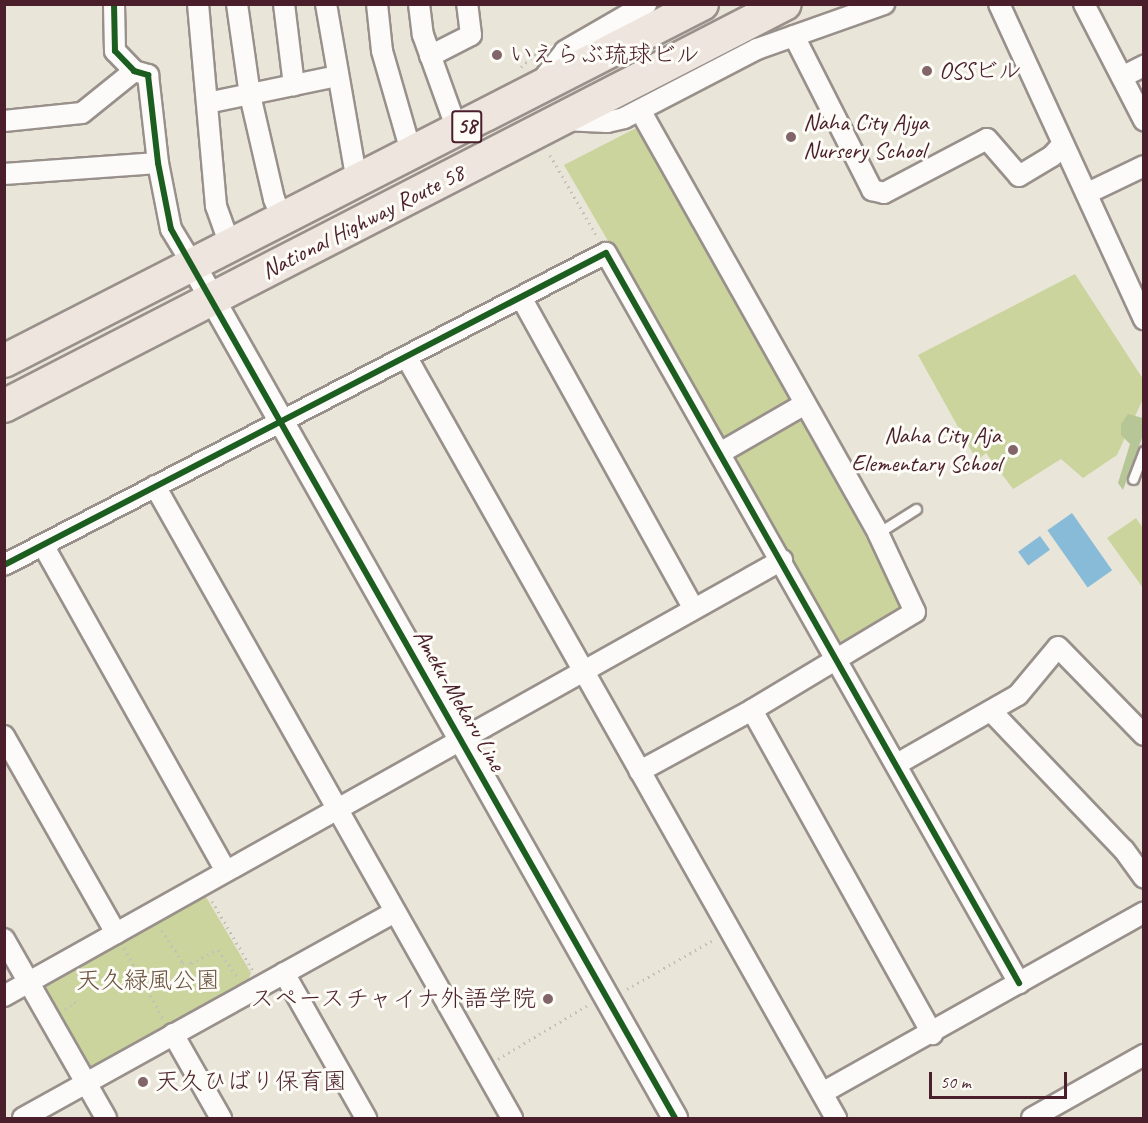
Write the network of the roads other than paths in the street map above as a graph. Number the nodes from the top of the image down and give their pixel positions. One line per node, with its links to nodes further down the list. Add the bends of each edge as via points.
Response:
1 (114, 4): 19 (street, via 115,51)
2 (198, 4): 25 (street)
3 (237, 4): 24 (street)
4 (284, 4): 23 (street)
5 (326, 4): 20 (street)
6 (377, 4): 32 (street, via 382,51)
7 (419, 4): 17 (street)
8 (467, 4): 17 (street, via 471,35)
9 (646, 4): 22 (street, via 565,51)
10 (702, 4): 22 (highway, National Highway Route 58 / 58)
11 (792, 4): 15 (highway, 58)
12 (884, 4): 16 (street)
13 (999, 4): 31 (street)
14 (1084, 4): 21 (street)
15 (773, 10): 27 (highway, National Highway Route 58 / 58)
16 (794, 36): 26 (street, via 757,49); 31 (street, via 872,190 885,193 987,139 1019,176 1052,156)
17 (430, 56): 30 (street)
18 (1143, 66): 21 (street)
19 (134, 71): 29 (street, via 82,112); 33 (street, via 148,75)
20 (337, 76): 23 (street); 36 (street)
21 (1122, 77): 28 (street)
22 (528, 79): 30 (highway, National Highway Route 58 / 58)
23 (294, 85): 24 (street)
24 (250, 94): 25 (street); 38 (street)
25 (207, 103): 39 (street, via 216,206)
26 (640, 110): 27 (street, via 607,122); 46 (street)
27 (560, 120): 41 (highway, National Highway Route 58 / 58)
28 (1143, 120)
29 (4, 121)
30 (458, 132): 32 (highway, National Highway Route 58 / 58)
31 (1062, 145): 37 (street)
32 (411, 155): 36 (highway, National Highway Route 58 / 58)
33 (158, 163): 35 (street); 40 (street, via 171,229)
34 (1143, 166): 37 (street)
35 (4, 174)
36 (357, 182): 38 (highway, National Highway Route 58 / 58)
37 (1088, 193): 43 (street)
38 (282, 218): 39 (highway, National Highway Route 58 / 58)
39 (230, 245): 40 (highway, National Highway Route 58 / 58)
40 (193, 265): 41 (street, Ameku-Mekaru Line); 45 (highway, National Highway Route 58 / 58)
41 (212, 299): 47 (highway, National Highway Route 58 / 58); 48 (street, Ameku-Mekaru Line)
42 (522, 299): 44 (street); 50 (street, via 606,253); 58 (street)
43 (1143, 319)
44 (408, 358): 48 (street); 60 (street)
45 (4, 362)
46 (805, 404): 50 (street); 54 (street)
47 (4, 406)
48 (280, 421): 52 (street); 65 (street, Ameku-Mekaru Line)
49 (1143, 452): 51 (lane)
50 (720, 453): 56 (street)
51 (1133, 479)
52 (155, 486): 55 (street); 68 (street)
53 (916, 509): 54 (lane)
54 (878, 533): 59 (street, via 915,612)
55 (44, 545): 57 (street); 69 (street)
56 (782, 560): 58 (street); 59 (street)
57 (4, 564)
58 (693, 608): 60 (street)
59 (838, 660): 61 (street); 66 (street)
60 (582, 670): 65 (street); 67 (street)
61 (752, 710): 67 (street); 80 (street)
62 (991, 711): 63 (street, via 1018,694 1058,647); 66 (street); 70 (street, via 1124,850)
63 (1143, 735)
64 (4, 736): 73 (street)
65 (460, 738): 68 (street); 89 (street, Ameku-Mekaru Line)
66 (897, 764): 77 (street)
67 (640, 771): 83 (street)
68 (338, 808): 69 (street); 71 (street)
69 (226, 871): 73 (street)
70 (1143, 878)
71 (395, 912): 75 (street); 88 (street)
72 (1143, 912): 77 (street)
73 (124, 937): 76 (street)
74 (4, 939): 76 (street)
75 (284, 973): 79 (street); 87 (street)
76 (29, 982): 78 (street); 82 (street)
77 (1019, 983): 80 (street)
78 (4, 996)
79 (173, 1034): 82 (street); 86 (street)
80 (932, 1034): 83 (street)
81 (1143, 1055): 91 (street)
82 (87, 1083): 84 (street); 85 (street)
83 (822, 1093): 90 (street)
84 (23, 1119)
85 (106, 1119)
86 (220, 1119)
87 (366, 1119)
88 (512, 1119)
89 (675, 1119)
90 (837, 1119)
91 (1032, 1119)

